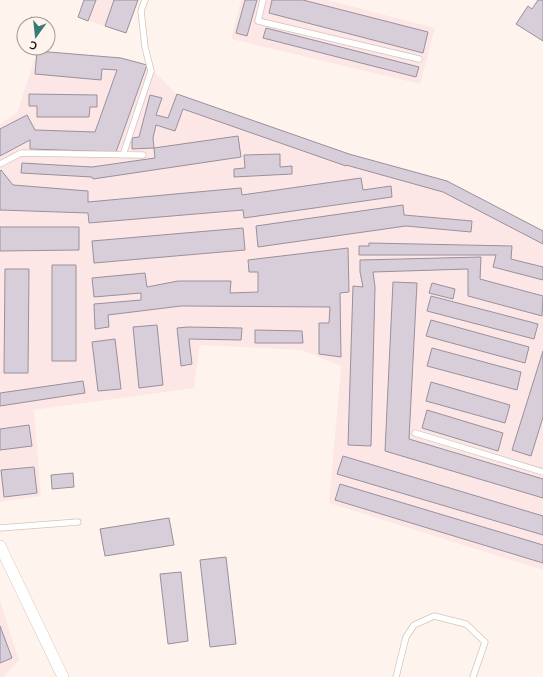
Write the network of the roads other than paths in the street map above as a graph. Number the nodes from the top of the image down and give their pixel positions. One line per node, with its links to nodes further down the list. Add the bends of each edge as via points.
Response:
1 (145, 0): 4 (lane, via 141,11 151,71)
2 (263, 0): 3 (lane, via 258,21)
3 (418, 60)
4 (123, 155): 5 (lane); 6 (lane, via 21,153)
5 (143, 155)
6 (0, 164)
7 (415, 433): 8 (lane)
8 (543, 472)
9 (78, 522): 10 (lane)
10 (0, 528)
11 (0, 546): 12 (street)
12 (63, 677)
13 (396, 677): 14 (lane, via 406,637 414,625 434,616 466,624 485,642)
14 (473, 677)

